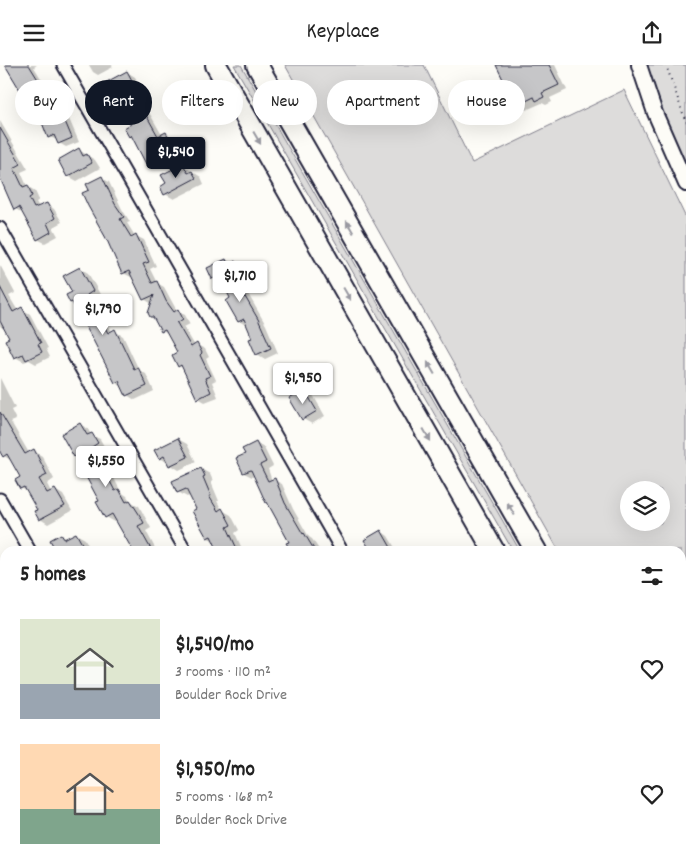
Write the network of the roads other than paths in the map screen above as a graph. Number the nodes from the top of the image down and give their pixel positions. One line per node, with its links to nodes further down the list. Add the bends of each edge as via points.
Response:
1 (63, 65): 10 (street)
2 (216, 65): 11 (highway, one-way to 11)
3 (257, 65): 12 (highway, one-way to 3)
4 (639, 65): 5 (street, via 662,131)
5 (686, 184)
6 (0, 229): 9 (street)
7 (0, 499): 8 (street)
8 (27, 546)
9 (183, 546)
10 (339, 546)
11 (491, 546)
12 (533, 546)

